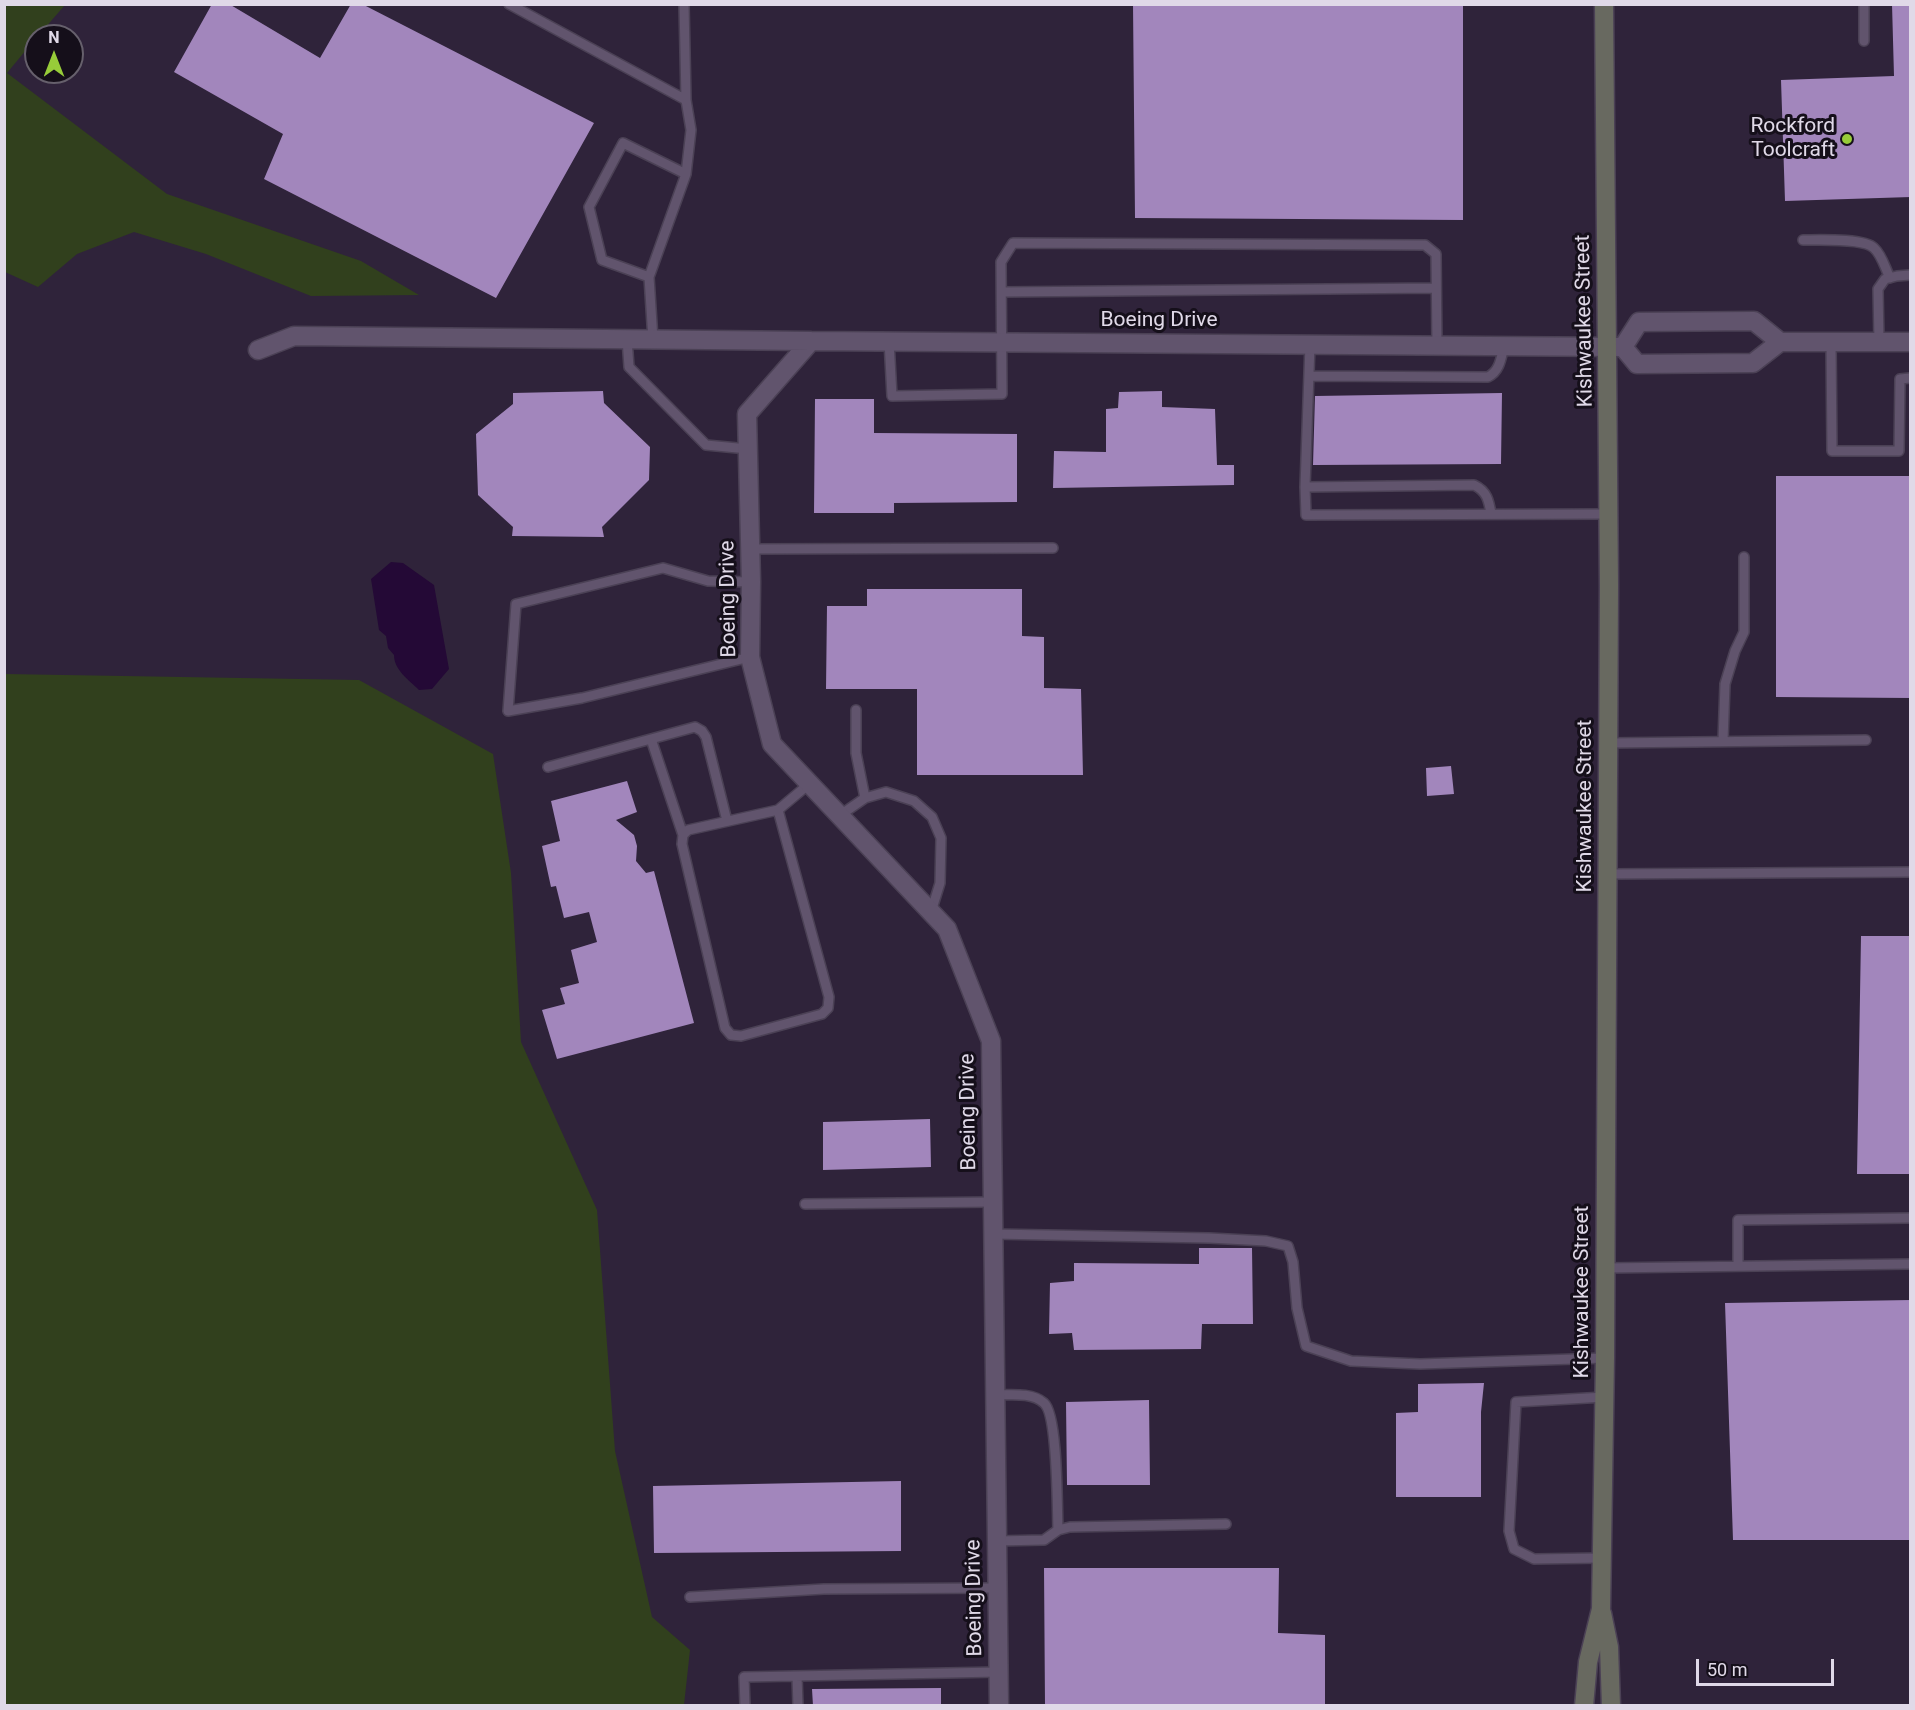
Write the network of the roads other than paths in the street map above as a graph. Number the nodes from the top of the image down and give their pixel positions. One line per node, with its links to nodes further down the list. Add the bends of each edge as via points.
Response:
1 (509, 4): 6 (lane)
2 (684, 4): 6 (lane)
3 (1604, 4): 26 (street, Kishwaukee Street)
4 (1864, 4): 5 (lane)
5 (1864, 41)
6 (686, 100): 7 (lane, via 691,130)
7 (686, 174): 10 (lane); 10 (lane, via 623,143 590,207 602,260)
8 (1803, 240): 11 (lane, via 1872,245)
9 (1911, 276): 11 (lane)
10 (649, 277): 15 (lane)
11 (1890, 278): 20 (lane, via 1878,289)
12 (1436, 288): 13 (lane); 13 (lane, via 1436,254 1425,245 1013,243 1001,262); 24 (lane)
13 (1002, 292): 18 (lane)
14 (627, 339): 15 (street); 27 (street, via 294,336); 30 (lane, via 629,367 706,445)
15 (653, 340): 16 (street)
16 (810, 341): 17 (street, Boeing Drive); 30 (street, Boeing Drive, via 747,414)
17 (889, 341): 18 (street, Boeing Drive); 18 (lane, via 892,396 1002,394)
18 (1001, 342): 23 (street, Boeing Drive)
19 (1780, 342): 22 (street); 26 (street, via 1753,363 1637,364); 26 (street, via 1754,321 1639,322)
20 (1880, 342): 21 (street); 22 (street)
21 (1911, 342)
22 (1831, 343): 29 (lane, via 1832,451 1899,451 1900,379)
23 (1310, 344): 24 (street, Boeing Drive); 28 (lane)
24 (1437, 346): 25 (street, Boeing Drive)
25 (1504, 346): 26 (street, Boeing Drive); 28 (lane, via 1498,367 1488,377)
26 (1616, 347): 33 (street, Kishwaukee Street)
27 (258, 350)
28 (1309, 376): 31 (lane)
29 (1911, 378)
30 (748, 449): 35 (street, Boeing Drive)
31 (1305, 487): 32 (lane, via 1474,484 1488,497); 32 (lane, via 1306,520)
32 (1491, 514): 33 (lane)
33 (1609, 514): 43 (street, Kishwaukee Street)
34 (1053, 548): 35 (lane)
35 (750, 549): 37 (street, Boeing Drive)
36 (1744, 557): 42 (lane, via 1744,632 1725,684)
37 (751, 582): 38 (street, Boeing Drive); 38 (lane, via 708,581 663,568 516,604 508,711 582,698)
38 (750, 657): 45 (street, Boeing Drive, via 772,744)
39 (856, 710): 46 (lane, via 856,753)
40 (651, 739): 44 (lane); 49 (lane, via 694,727 702,731); 50 (lane)
41 (1866, 740): 42 (lane)
42 (1724, 741): 43 (lane)
43 (1609, 743): 52 (street, Kishwaukee Street)
44 (548, 767)
45 (809, 784): 47 (lane); 48 (street, Boeing Drive)
46 (865, 798): 48 (lane); 53 (lane, via 886,792 914,801 932,817 941,838 940,883)
47 (778, 810): 49 (lane); 50 (lane, via 829,997 828,1008 822,1014 741,1036 731,1035 725,1029)
48 (839, 816): 53 (street, Boeing Drive)
49 (727, 821): 50 (lane, via 688,830)
50 (683, 835)
51 (1911, 872): 52 (lane)
52 (1608, 874): 60 (street, Kishwaukee Street)
53 (931, 912): 54 (street, Boeing Drive, via 947,929 991,1041)
54 (993, 1202): 55 (lane); 57 (street, Boeing Drive)
55 (805, 1204)
56 (1911, 1218): 59 (lane, via 1738,1220)
57 (993, 1234): 61 (lane, via 1209,1238 1288,1246 1306,1346 1351,1361 1420,1364); 62 (street, Boeing Drive)
58 (1911, 1264): 59 (lane)
59 (1738, 1265): 60 (lane)
60 (1606, 1268): 61 (street, Kishwaukee Street)
61 (1605, 1358): 63 (street, Kishwaukee Street)
62 (995, 1395): 65 (lane, via 1023,1395 1046,1404 1053,1421); 66 (street, Boeing Drive)
63 (1605, 1396): 67 (street, Kishwaukee Street); 67 (lane, via 1516,1402 1509,1531 1514,1549 1534,1559)
64 (1226, 1524): 65 (lane)
65 (1058, 1530): 66 (lane, via 1044,1540)
66 (997, 1541): 68 (street, Boeing Drive)
67 (1601, 1558): 70 (street, Kishwaukee Street)
68 (997, 1588): 69 (lane, via 824,1589); 71 (street, Boeing Drive)
69 (690, 1597)
70 (1601, 1609): 76 (street, Kishwaukee Street, via 1588,1662); 77 (street, Kishwaukee Street, via 1610,1647)
71 (998, 1672): 72 (lane); 75 (street, Boeing Drive)
72 (797, 1676): 73 (lane, via 744,1677); 74 (lane)
73 (745, 1706)
74 (798, 1706)
75 (999, 1706)
76 (1584, 1706)
77 (1611, 1706)

